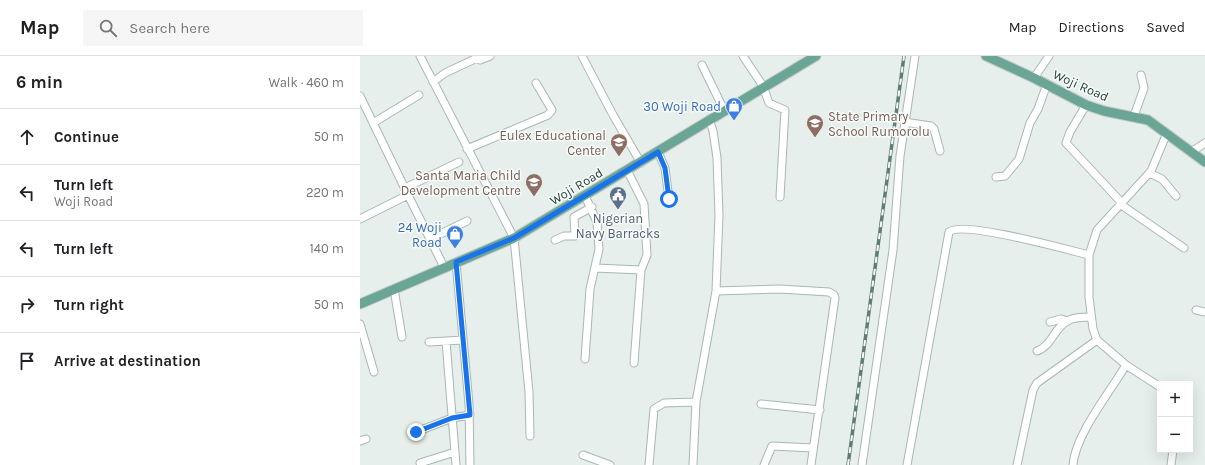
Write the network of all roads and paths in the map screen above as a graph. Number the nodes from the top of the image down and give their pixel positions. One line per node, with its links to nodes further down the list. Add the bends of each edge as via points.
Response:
1 (420, 56): 12 (street)
2 (490, 56): 12 (street, via 480,60 477,58 445,73)
3 (582, 56): 32 (street)
4 (743, 56): 15 (street)
5 (816, 56): 15 (main road, Woji Road)
6 (915, 56): 22 (street)
7 (986, 56): 11 (main road, Woji Road)
8 (1049, 56): 11 (street)
9 (702, 65): 19 (street)
10 (1141, 75): 20 (street, via 1144,88)
11 (1034, 78): 14 (main road, Woji Road)
12 (433, 82): 26 (street)
13 (536, 83): 26 (street, via 552,110 548,115)
14 (1047, 84): 18 (main road, Woji Road); 35 (street, via 1030,123 1019,159 1005,176)
15 (763, 86): 19 (main road, Woji Road); 38 (street, via 769,103 785,110)
16 (360, 96): 23 (street)
17 (419, 96): 23 (street)
18 (1086, 105): 20 (main road, Woji Road); 41 (street, via 1066,143)
19 (724, 110): 21 (main road, Woji Road)
20 (1134, 116): 24 (main road, Woji Road, via 1150,120)
21 (709, 120): 28 (main road, Woji Road); 55 (street, via 717,158 719,215)
22 (904, 122): 27 (street, via 931,126); 93 (street, via 893,250)
23 (373, 123): 36 (street)
24 (1167, 133): 29 (main road, Woji Road); 34 (street)
25 (1205, 143): 29 (street)
26 (467, 149): 45 (street)
27 (940, 151)
28 (658, 152): 32 (main road, Woji Road); 40 (street, via 665,168)
29 (1191, 152): 31 (main road, Woji Road)
30 (459, 162): 36 (street)
31 (1205, 162)
32 (640, 163): 33 (main road, Woji Road)
33 (627, 170): 37 (main road, Woji Road); 53 (street, via 640,195 645,215 647,255)
34 (1149, 173): 39 (street, via 1162,179); 41 (street)
35 (996, 177)
36 (407, 191): 43 (street); 46 (street)
37 (585, 196): 42 (street); 45 (main road, Woji Road)
38 (780, 196)
39 (1176, 196)
40 (669, 199)
41 (1121, 203): 48 (street); 49 (street, via 1097,230)
42 (592, 207): 47 (street, via 574,217 575,236 564,236); 52 (street, via 597,222 599,249)
43 (360, 219)
44 (468, 221): 46 (street)
45 (514, 238): 50 (main road, Woji Road); 80 (street, via 529,392)
46 (430, 239): 51 (street)
47 (555, 240)
48 (1184, 248)
49 (1089, 255): 59 (street); 94 (street, via 998,233 959,228 949,232)
50 (456, 262): 51 (main road, Woji Road); 64 (street)
51 (444, 268): 54 (main road, Woji Road)
52 (595, 268): 53 (street); 69 (street, via 590,289)
53 (641, 270): 70 (street)
54 (394, 289): 56 (main road, Woji Road); 63 (street)
55 (716, 291): 74 (street); 76 (street, via 780,288 828,292 834,295)
56 (360, 304)
57 (1196, 310): 58 (street)
58 (1205, 312)
59 (1091, 317): 60 (street); 65 (street)
60 (1068, 321): 61 (street, via 1061,319); 68 (street, via 1044,348)
61 (1050, 322)
62 (360, 324): 72 (street)
63 (402, 338)
64 (463, 340): 66 (street); 77 (street)
65 (1097, 340): 71 (street); 95 (street, via 1037,383 1033,390)
66 (446, 341): 67 (street); 78 (street)
67 (429, 342)
68 (1037, 350)
69 (585, 359)
70 (634, 364)
71 (1126, 365): 73 (street); 96 (street, via 1080,440)
72 (374, 372)
73 (1157, 385)
74 (696, 402): 89 (street, via 664,403 654,409); 90 (street)
75 (761, 404): 76 (street)
76 (820, 410): 81 (street)
77 (470, 415): 78 (street); 87 (street)
78 (452, 418): 79 (street); 82 (street)
79 (416, 432)
80 (530, 436)
81 (813, 448): 91 (street, via 772,446); 92 (street)
82 (455, 452): 85 (street); 86 (street)
83 (1173, 453): 97 (street)
84 (583, 455): 88 (street)
85 (420, 463)
86 (456, 465)
87 (470, 465)
88 (610, 465)
89 (650, 465)
90 (693, 465)
91 (764, 465)
92 (811, 465)
93 (862, 465)
94 (907, 465)
95 (1017, 465)
96 (1073, 465)
97 (1171, 465)

